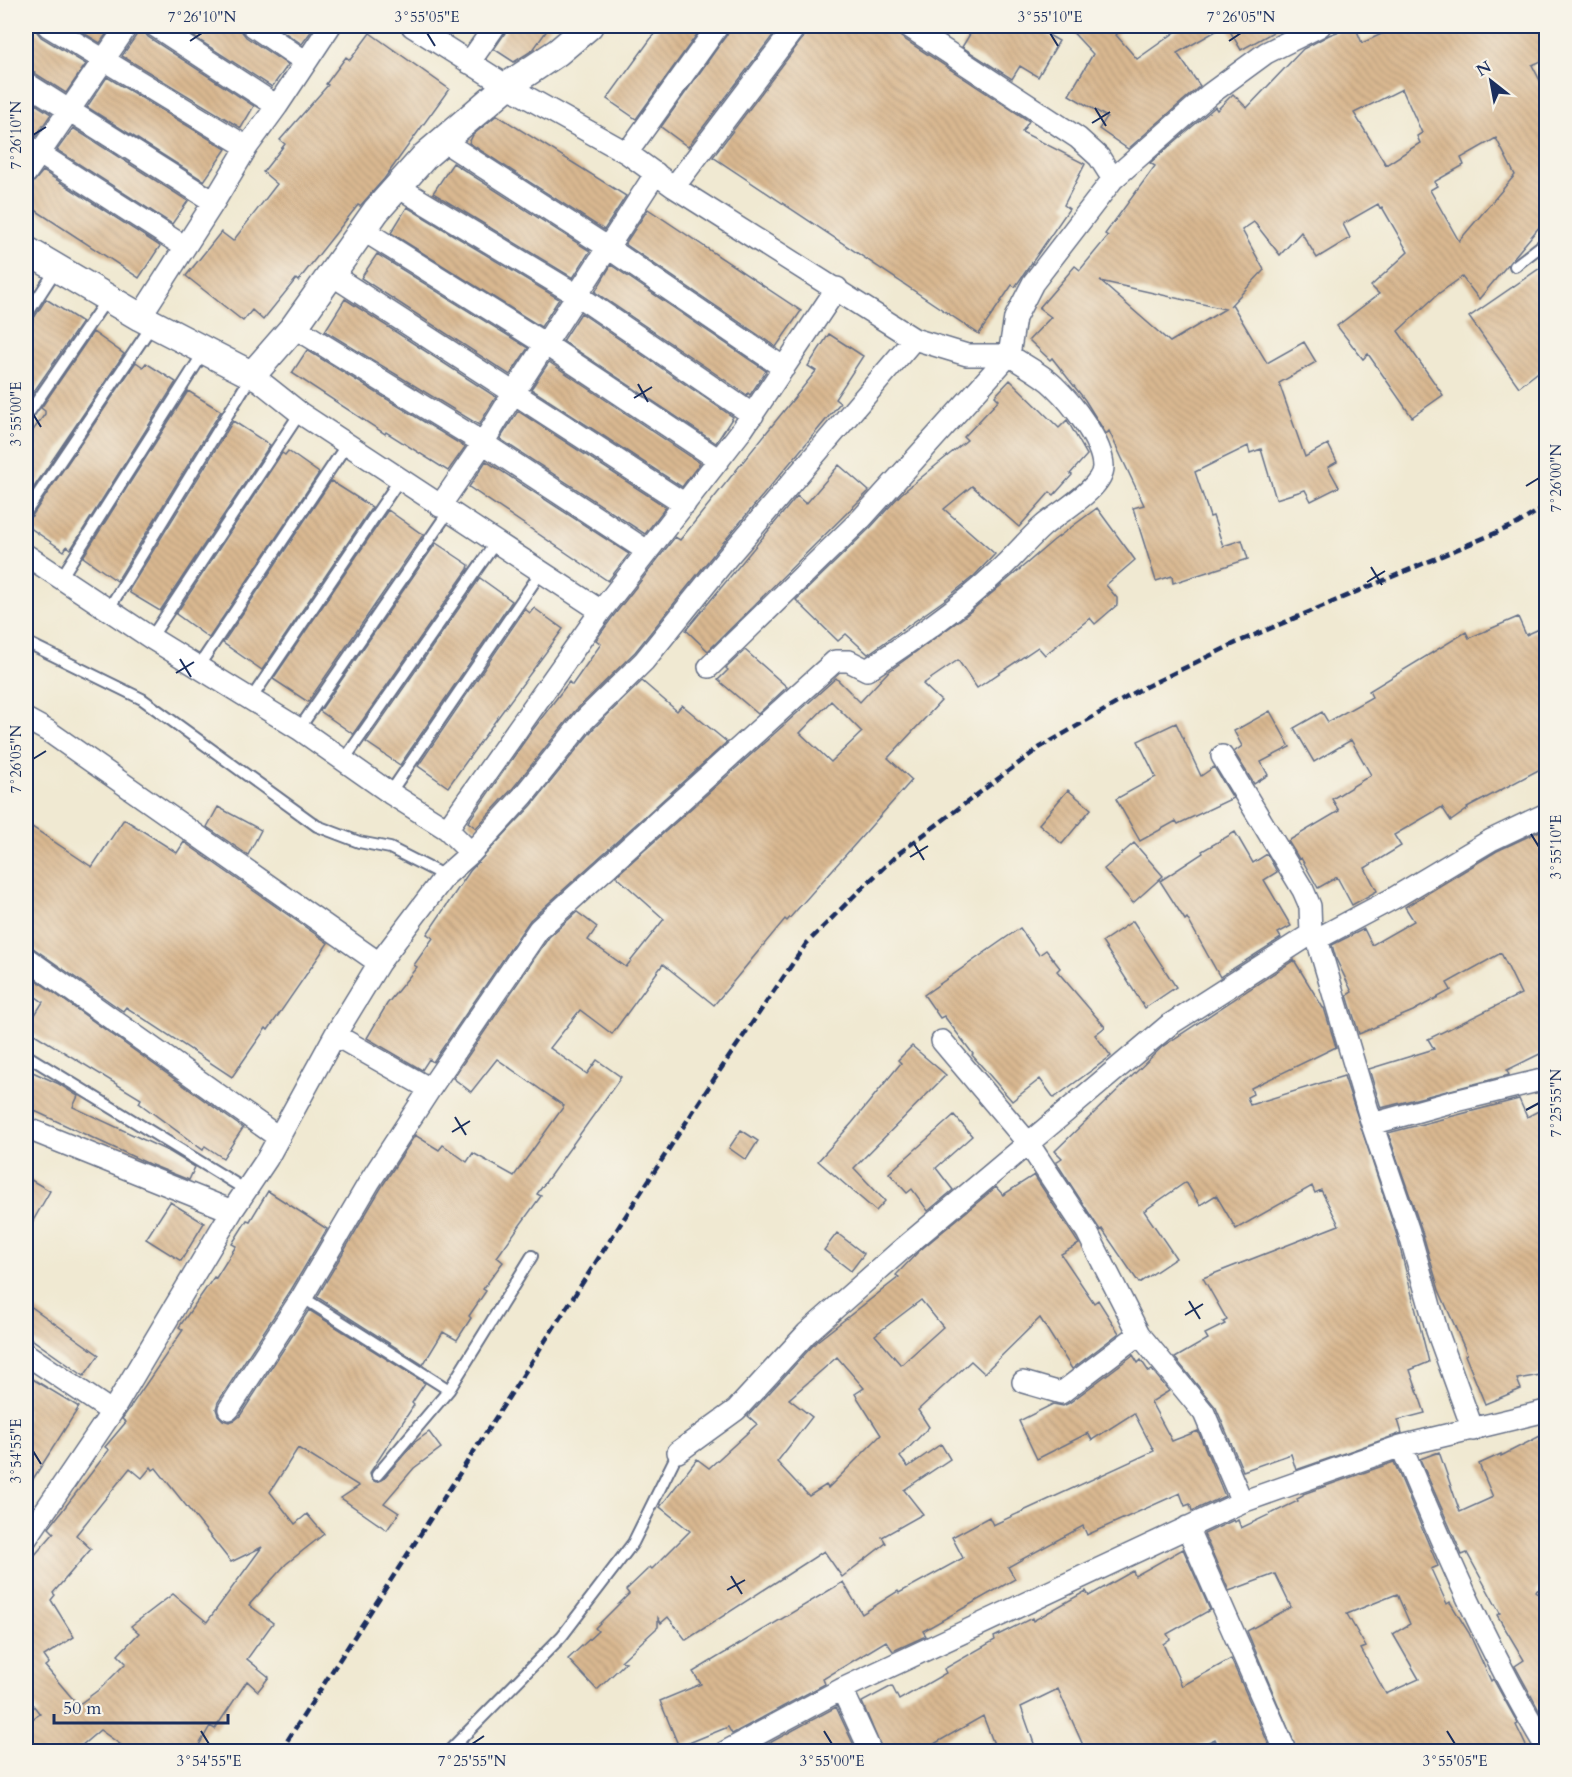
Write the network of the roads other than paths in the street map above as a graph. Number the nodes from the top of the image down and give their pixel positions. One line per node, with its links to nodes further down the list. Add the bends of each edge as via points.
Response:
1 (48, 26): 13 (street)
2 (127, 26): 13 (street)
3 (155, 26): 18 (street)
4 (253, 26): 14 (street)
5 (330, 26): 14 (street)
6 (495, 26): 15 (street)
7 (589, 26): 17 (street)
8 (718, 26): 23 (street)
9 (796, 26): 28 (street)
10 (908, 26): 26 (street, via 1078,138 1099,157)
11 (1320, 26): 26 (street, via 1266,54 1210,94)
12 (425, 28): 15 (street)
13 (104, 59): 19 (street); 21 (street)
14 (306, 62): 18 (street)
15 (469, 63): 17 (street)
16 (26, 83): 19 (street)
17 (507, 86): 20 (street); 23 (street)
18 (278, 106): 21 (street)
19 (69, 110): 22 (street); 29 (street)
20 (443, 141): 27 (street); 33 (street)
21 (247, 147): 29 (street)
22 (33, 150): 24 (street); 32 (street)
23 (627, 153): 25 (street)
24 (26, 173)
25 (656, 173): 28 (street); 33 (street)
26 (1113, 179): 47 (street, via 1033,283 1015,318)
27 (398, 187): 30 (street); 39 (street)
28 (674, 187): 38 (street)
29 (214, 202): 32 (street)
30 (363, 230): 37 (street); 45 (street)
31 (1546, 242): 35 (lane)
32 (185, 247): 42 (street)
33 (608, 247): 39 (street); 48 (street)
34 (26, 250): 36 (street)
35 (1515, 266)
36 (57, 268): 40 (street); 41 (lane)
37 (332, 275): 43 (street); 50 (street)
38 (837, 288): 44 (street); 48 (street)
39 (577, 295): 45 (street); 52 (street)
40 (108, 297): 42 (street); 53 (lane)
41 (26, 316)
42 (147, 320): 46 (street); 60 (lane)
43 (294, 327): 49 (street); 54 (street)
44 (914, 339): 47 (street, via 967,355); 80 (street, via 644,661 584,720)
45 (545, 344): 50 (street); 56 (street)
46 (204, 351): 49 (street); 65 (lane)
47 (1009, 355): 71 (street, via 862,518); 89 (street, via 1054,385 1089,428 1099,447 1103,468 1098,480 935,625 867,670 849,661 835,661 690,790 539,929)
48 (784, 368): 52 (street)
49 (252, 375): 51 (street); 66 (lane)
50 (513, 394): 54 (street); 58 (street)
51 (300, 413): 55 (street); 68 (lane)
52 (753, 415): 56 (street)
53 (26, 417)
54 (483, 443): 59 (street); 62 (street)
55 (347, 444): 57 (street); 70 (lane)
56 (719, 460): 58 (street)
57 (400, 479): 59 (street); 72 (lane)
58 (685, 504): 62 (street)
59 (445, 508): 61 (street); 74 (lane)
60 (26, 512)
61 (496, 542): 64 (street); 76 (lane)
62 (648, 551): 67 (street)
63 (26, 555): 65 (street)
64 (541, 572): 67 (street); 77 (lane)
65 (61, 578): 66 (street)
66 (108, 610): 68 (street)
67 (601, 611): 79 (street)
68 (152, 638): 70 (street)
69 (26, 642): 81 (lane, via 142,699 317,826 358,842 390,848)
70 (198, 667): 72 (street)
71 (709, 667)
72 (251, 699): 74 (street)
73 (26, 719): 84 (street)
74 (299, 729): 76 (street)
75 (1222, 756): 82 (street, via 1303,890 1310,906)
76 (344, 760): 77 (street)
77 (390, 793): 79 (street)
78 (1546, 814): 82 (street, via 1491,840 1394,898)
79 (447, 829): 80 (street)
80 (471, 853): 81 (street)
81 (446, 876): 84 (street)
82 (1314, 936): 90 (street); 93 (street, via 1170,1025)
83 (26, 958): 92 (street)
84 (379, 963): 85 (street)
85 (335, 1035): 89 (street); 92 (street)
86 (942, 1041): 93 (street)
87 (26, 1054): 94 (lane)
88 (1546, 1079): 90 (street)
89 (430, 1089): 97 (street)
90 (1372, 1124): 105 (street, via 1437,1331)
91 (26, 1128): 95 (street)
92 (278, 1137): 94 (street)
93 (1028, 1143): 98 (street, via 1087,1232); 107 (street, via 807,1333 736,1410)
94 (246, 1190): 95 (street)
95 (232, 1210): 104 (street)
96 (532, 1256): 101 (lane)
97 (302, 1297): 101 (lane); 102 (street)
98 (1139, 1334): 100 (street, via 1061,1394); 109 (street, via 1204,1413)
99 (26, 1354): 104 (street)
100 (1023, 1382)
101 (448, 1389): 108 (lane)
102 (229, 1409)
103 (1546, 1411): 105 (street)
104 (112, 1412): 111 (street)
105 (1473, 1430): 106 (street)
106 (1401, 1446): 109 (street); 113 (street, via 1438,1535)
107 (678, 1452): 115 (lane, via 633,1543 562,1636)
108 (377, 1475)
109 (1242, 1502): 110 (street)
110 (1187, 1527): 112 (street); 118 (street)
111 (26, 1539)
112 (842, 1689): 116 (street); 117 (street)
113 (1539, 1718): 114 (street)
114 (1546, 1747)
115 (448, 1752)
116 (725, 1752)
117 (871, 1752)
118 (1286, 1752)

